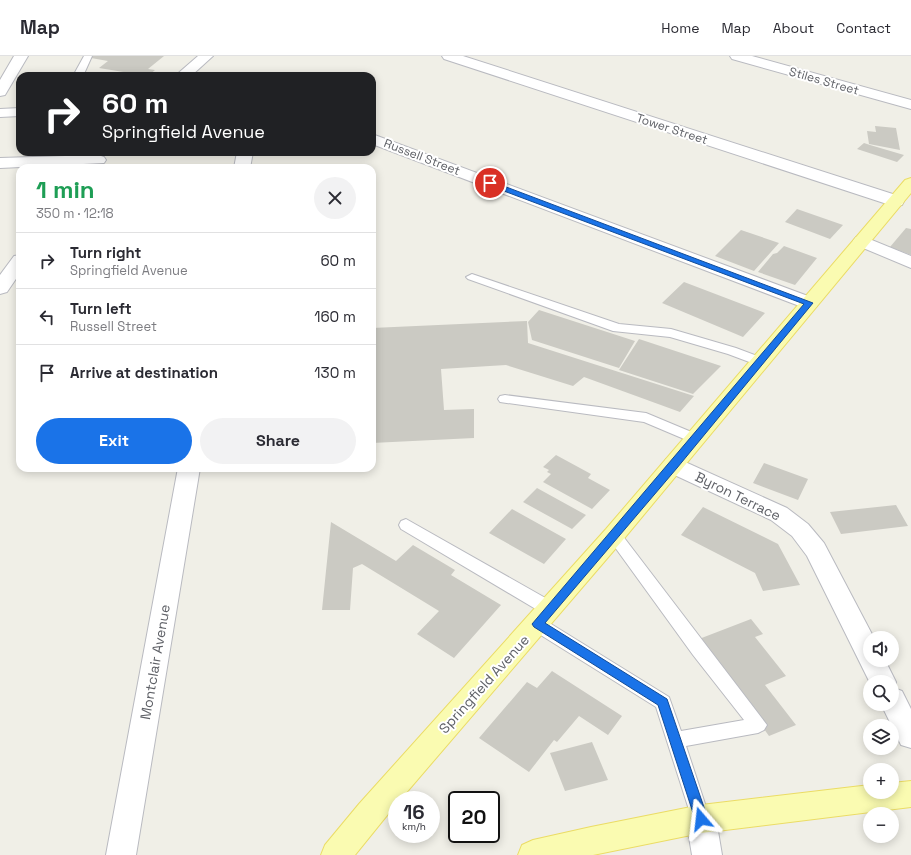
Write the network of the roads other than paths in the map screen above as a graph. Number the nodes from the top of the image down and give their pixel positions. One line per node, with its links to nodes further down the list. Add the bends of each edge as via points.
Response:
1 (21, 56): 8 (street)
2 (88, 56): 6 (lane)
3 (206, 56): 7 (street)
4 (449, 56): 16 (street, Tower Street)
5 (737, 56): 9 (street, Stiles Street)
6 (80, 72)
7 (186, 72)
8 (0, 92)
9 (911, 105)
10 (16, 112): 11 (street)
11 (0, 113)
12 (376, 140): 22 (street, Russell Street)
13 (98, 160): 14 (street)
14 (0, 163)
15 (911, 183): 16 (main road, Springfield Avenue)
16 (896, 201): 17 (main road, Springfield Avenue)
17 (862, 241): 18 (street); 22 (main road, Springfield Avenue)
18 (911, 263)
19 (16, 266): 21 (street)
20 (472, 277): 23 (lane, via 617,328 671,333)
21 (0, 288)
22 (809, 303): 23 (main road, Springfield Avenue)
23 (760, 362): 25 (main road, Springfield Avenue)
24 (505, 399): 25 (lane, via 646,418)
25 (696, 439): 26 (main road, Springfield Avenue)
26 (674, 465): 29 (main road, Springfield Avenue); 31 (street, Byron Terrace, via 778,514 800,530 816,550)
27 (188, 472): 37 (street, Montclair Avenue)
28 (406, 525): 30 (lane)
29 (614, 535): 30 (main road, Springfield Avenue); 34 (lane, via 758,725)
30 (544, 617): 34 (lane, via 663,702); 38 (main road, Springfield Avenue, via 369,814)
31 (863, 642)
32 (898, 711): 33 (street)
33 (911, 736)
34 (677, 740): 36 (lane)
35 (911, 794): 36 (main road)
36 (701, 819): 39 (main road); 40 (street)
37 (121, 855)
38 (336, 855)
39 (533, 855)
40 (707, 855)

